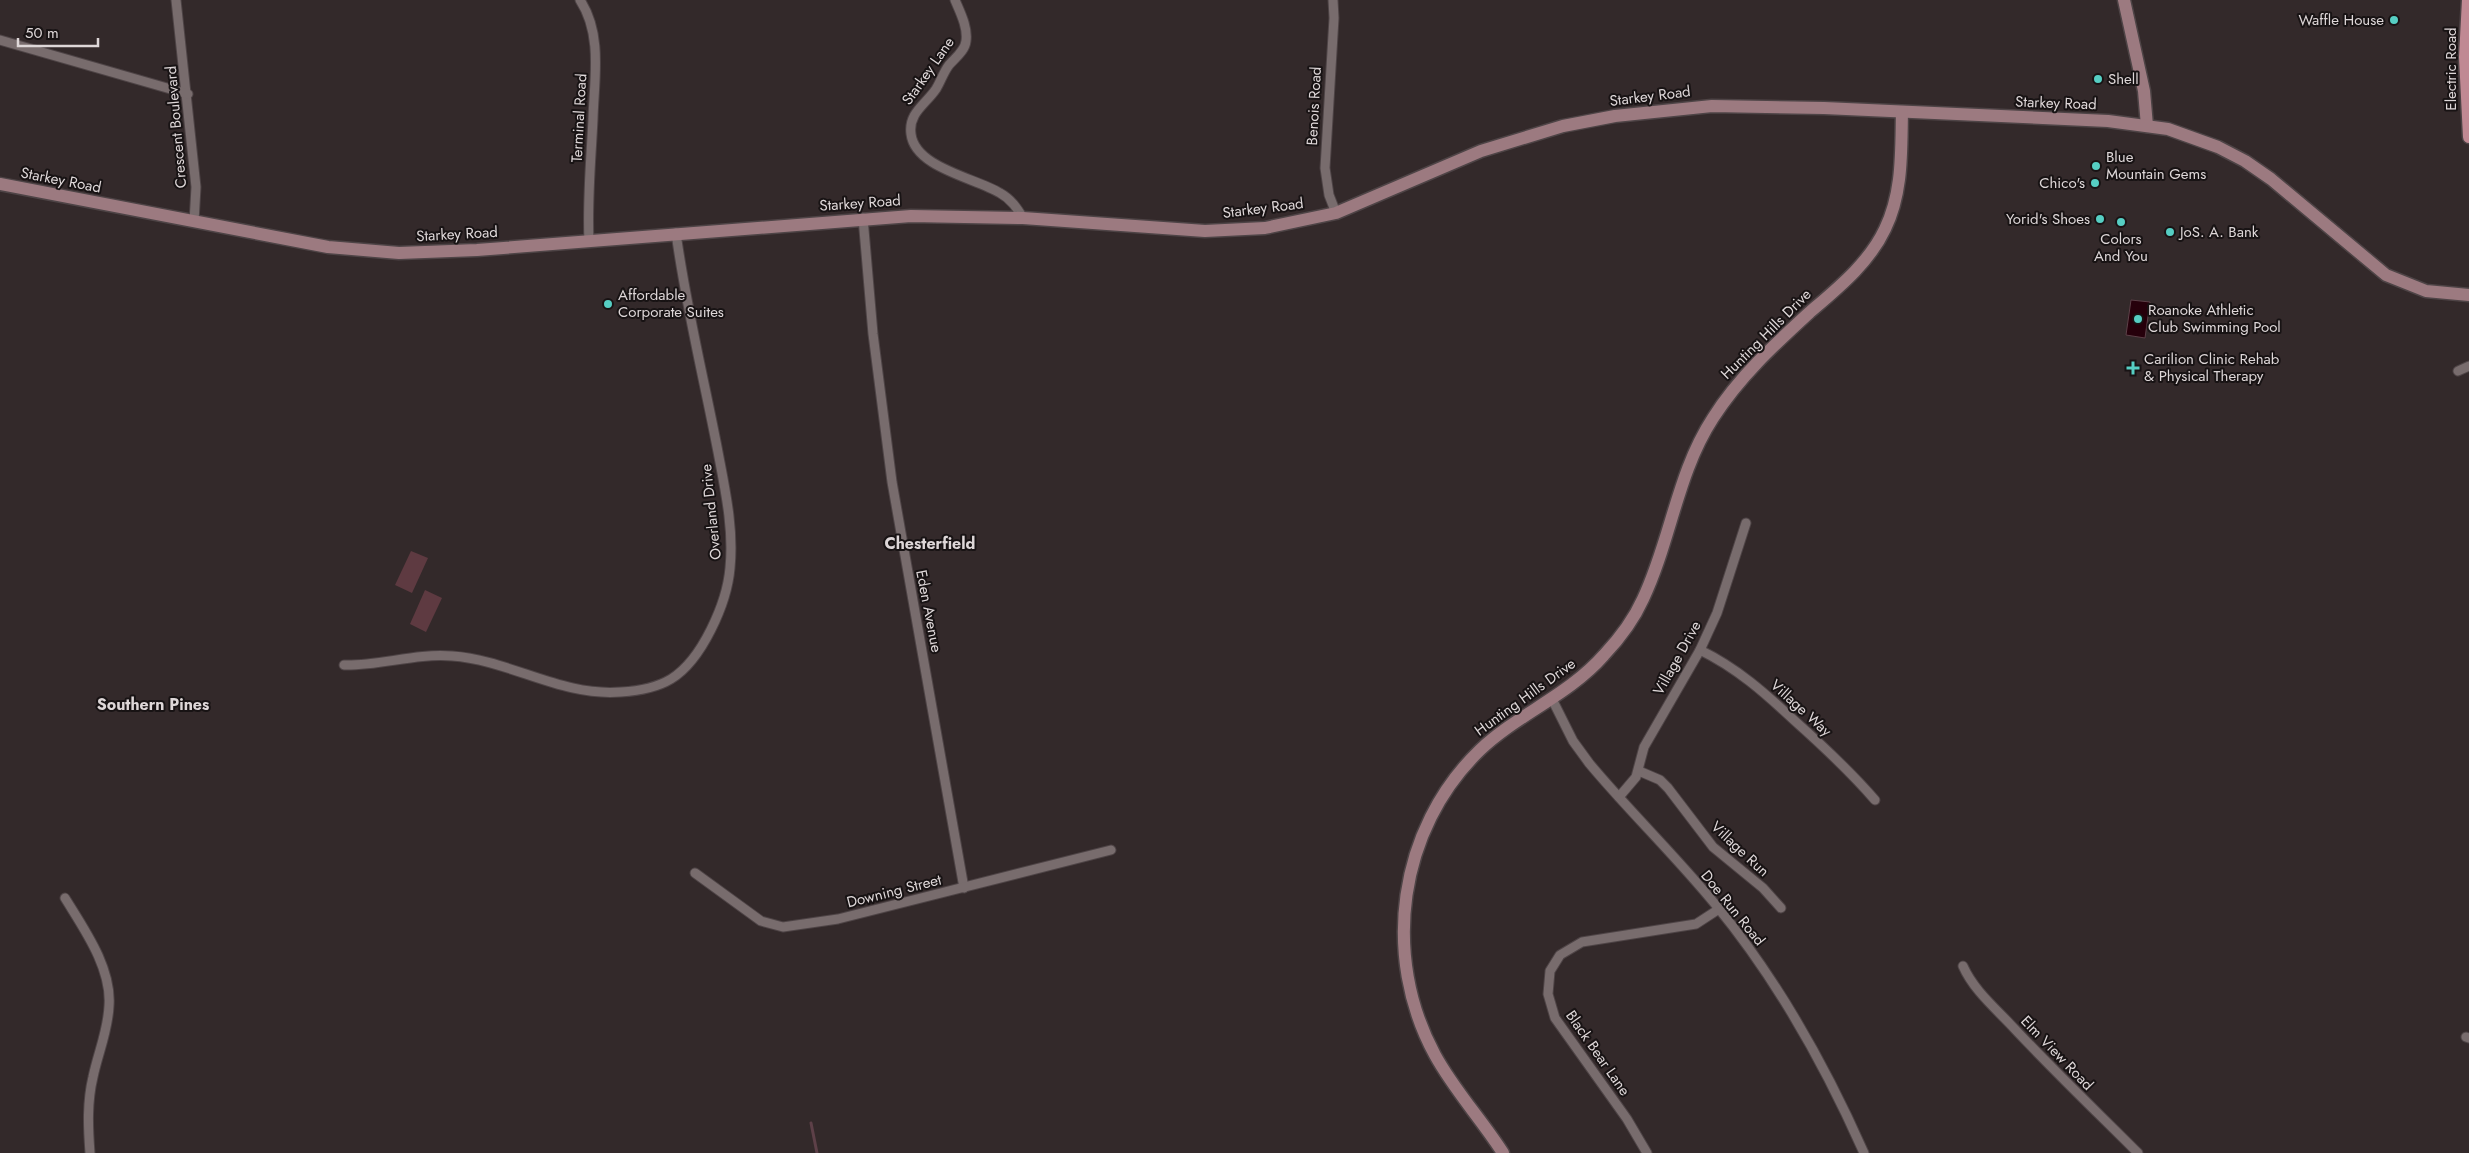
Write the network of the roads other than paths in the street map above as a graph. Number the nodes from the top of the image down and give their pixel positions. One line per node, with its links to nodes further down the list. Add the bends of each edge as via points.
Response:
1 (176, 0): 8 (street, Crescent Boulevard)
2 (580, 0): 18 (street, Terminal Road, via 592,29 596,56)
3 (955, 0): 15 (street, Starkey Lane, via 966,30 966,41 937,87 913,116 913,143 935,164 1000,192)
4 (1332, 0): 13 (street, Benois Road, via 1334,18 1325,168)
5 (2124, 0): 10 (main road, via 2144,92)
6 (2468, 0): 11 (main road, Electric Road, via 2465,57)
7 (0, 40): 8 (street)
8 (188, 94): 16 (street, Crescent Boulevard, via 196,187)
9 (1902, 112): 10 (main road, Starkey Road, via 2108,121); 13 (main road, Starkey Road, via 1758,105 1712,106 1615,116 1480,151); 25 (main road, Hunting Hills Drive, via 1897,197 1875,247 1842,284 1746,374 1727,396 1711,420 1688,468 1654,573 1638,610 1603,657)
10 (2147, 126): 19 (main road, Starkey Road, via 2193,137 2245,161 2386,275 2426,291)
11 (2469, 137)
12 (0, 184): 16 (main road, Starkey Road)
13 (1336, 213): 15 (main road, Starkey Road, via 1265,228 1205,231)
14 (863, 218): 15 (main road, Starkey Road, via 954,215); 17 (main road, Starkey Road); 31 (street, Eden Avenue, via 873,334 892,482)
15 (1023, 218)
16 (194, 222): 18 (main road, Starkey Road, via 364,252 478,250)
17 (676, 234): 18 (main road, Starkey Road); 24 (street, Overland Drive, via 723,479 731,541 724,600 688,664 672,679 659,685 620,693 573,689 492,664 452,656)
18 (588, 241)
19 (2469, 295)
20 (2469, 366): 21 (street)
21 (2458, 371)
22 (1746, 523): 23 (street, Village Drive, via 1720,605)
23 (1700, 650): 26 (street, Village Drive, via 1644,747); 28 (street, Village Way, via 1750,680 1853,774)
24 (344, 665)
25 (1552, 699): 27 (street, Doe Run Road, via 1589,763); 37 (main road, Hunting Hills Drive, via 1480,749 1449,785 1424,829 1415,854 1404,909 1402,934 1407,979 1423,1031 1436,1058)
26 (1639, 771): 27 (street, Village Drive); 33 (street, Village Run, via 1650,774 1668,788 1713,847)
27 (1619, 797): 34 (street, Doe Run Road)
28 (1875, 800)
29 (1111, 850): 31 (street, Downing Street)
30 (695, 873): 31 (street, Downing Street, via 761,921 783,927 838,919)
31 (964, 888)
32 (65, 898): 36 (street, via 104,970 110,1004 93,1077 88,1116)
33 (1781, 908)
34 (1719, 909): 38 (street, Black Bear Lane, via 1696,924 1582,942 1560,955 1550,971 1548,994 1555,1018 1627,1119); 39 (street, Doe Run Road, via 1791,1012 1822,1064)
35 (1963, 966): 40 (street, Elm View Road, via 1972,982 2000,1014)
36 (90, 1153)
37 (1503, 1153)
38 (1647, 1153)
39 (1864, 1153)
40 (2138, 1153)

